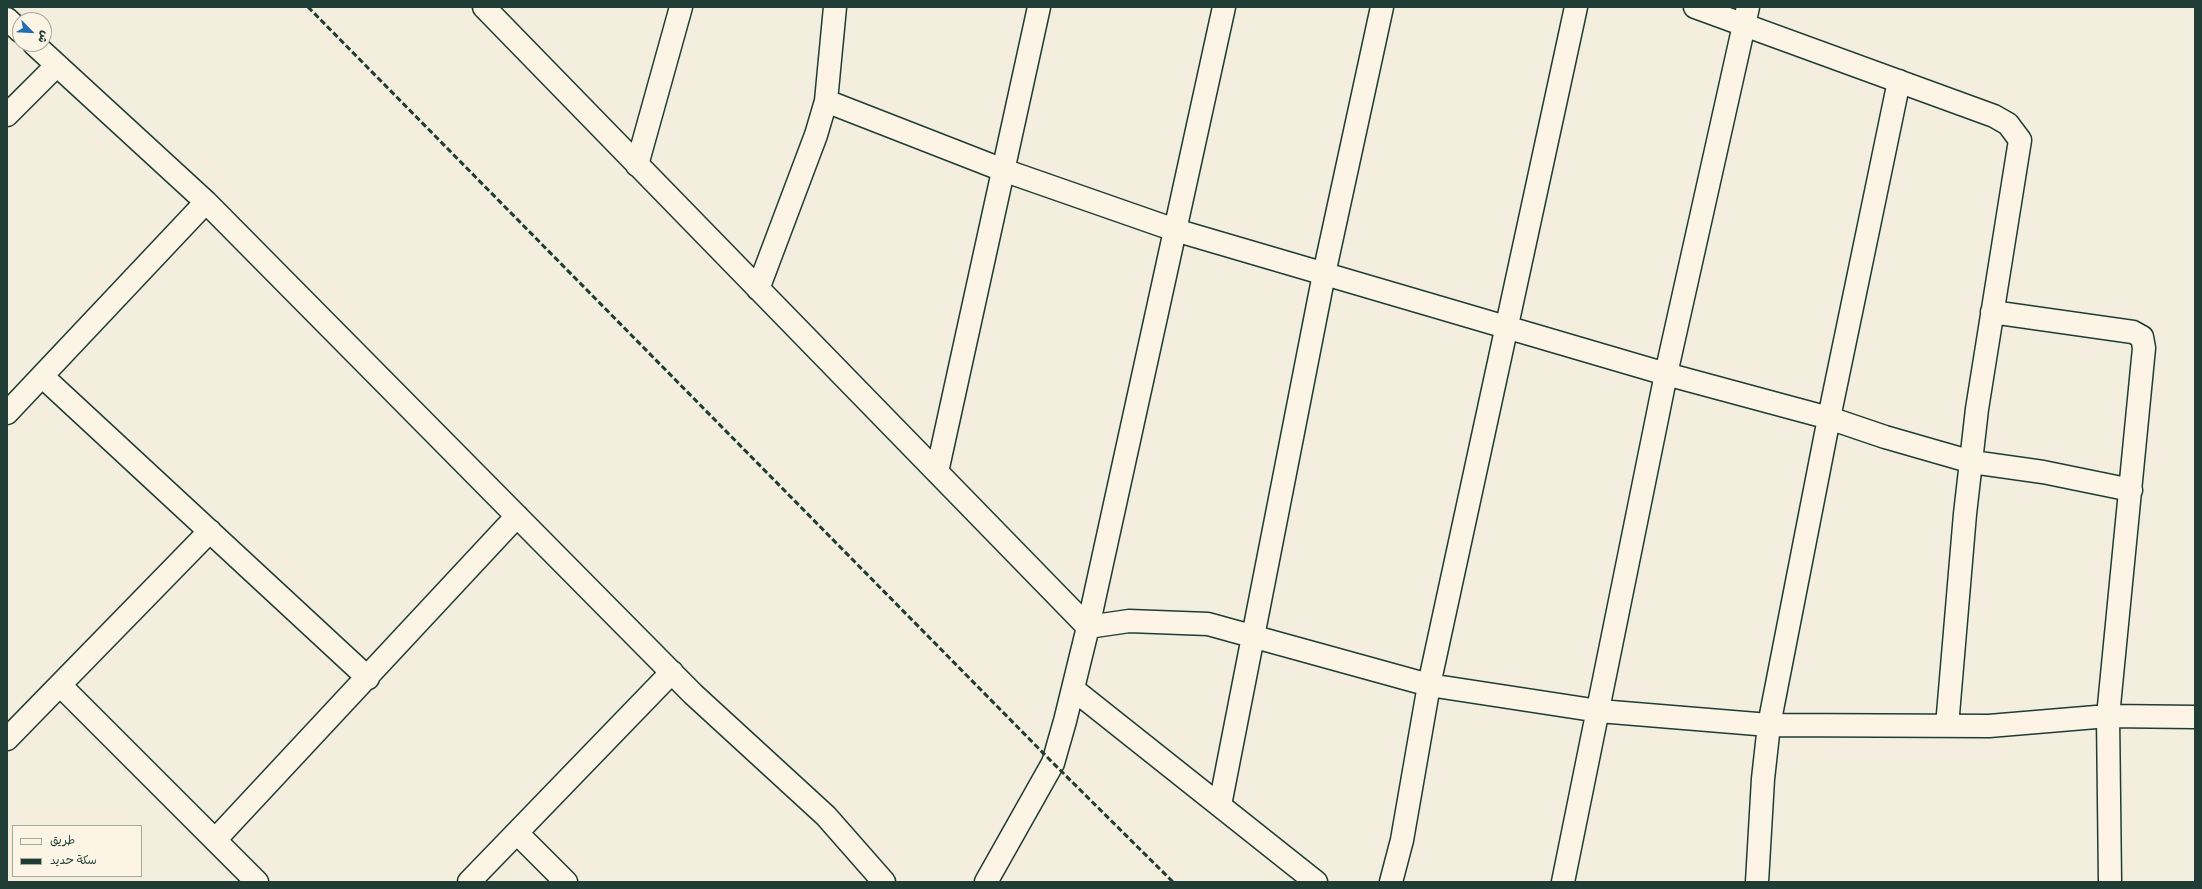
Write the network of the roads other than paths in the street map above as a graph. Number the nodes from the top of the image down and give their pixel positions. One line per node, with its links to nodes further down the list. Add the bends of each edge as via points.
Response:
1 (681, 7): 15 (street)
2 (835, 7): 13 (street)
3 (1039, 7): 16 (street)
4 (1224, 7): 18 (street)
5 (1382, 7): 19 (street)
6 (1576, 7): 22 (street)
7 (1695, 7): 9 (street)
8 (495, 12): 15 (street)
9 (1746, 15): 12 (street); 23 (street)
10 (42, 52): 11 (street)
11 (56, 65): 14 (street); 17 (street)
12 (1899, 81): 21 (street, via 1994,116 2008,124 2020,140); 26 (street)
13 (826, 101): 16 (street); 20 (street)
14 (7, 116)
15 (637, 165): 20 (street)
16 (1003, 170): 18 (street); 28 (street)
17 (206, 202): 24 (street); 30 (street)
18 (1175, 230): 19 (street); 32 (street)
19 (1324, 274): 22 (street); 33 (street)
20 (758, 289): 28 (street)
21 (1992, 312): 27 (street); 29 (street, via 2133,332 2142,337 2144,348)
22 (1507, 328): 23 (street); 37 (street)
23 (1666, 374): 26 (street); 39 (street)
24 (42, 376): 25 (street); 31 (street)
25 (7, 413)
26 (1829, 418): 27 (street); 42 (street)
27 (1972, 462): 29 (street, via 2043,472); 43 (street, via 1965,514)
28 (937, 472): 32 (street)
29 (2131, 490): 40 (street)
30 (517, 516): 34 (street); 35 (street)
31 (210, 531): 35 (street); 36 (street)
32 (1088, 627): 33 (street, via 1129,621 1208,624); 38 (street)
33 (1253, 636): 37 (street); 45 (street)
34 (672, 672): 46 (street); 51 (street, via 826,816)
35 (368, 678): 47 (street)
36 (60, 685): 44 (street); 47 (street)
37 (1429, 685): 39 (street); 54 (street, via 1402,840)
38 (1073, 689): 45 (street); 52 (street, via 1053,764)
39 (1599, 711): 42 (street); 55 (street)
40 (2108, 716): 41 (street); 43 (street, via 1989,726); 57 (street)
41 (2195, 717)
42 (1769, 725): 43 (street); 56 (street)
43 (1947, 726)
44 (7, 739)
45 (1220, 805): 53 (street)
46 (517, 833): 49 (street); 50 (street)
47 (215, 840): 48 (street)
48 (256, 882)
49 (470, 882)
50 (566, 882)
51 (884, 882)
52 (986, 882)
53 (1316, 882)
54 (1391, 882)
55 (1563, 882)
56 (1757, 882)
57 (2110, 882)

